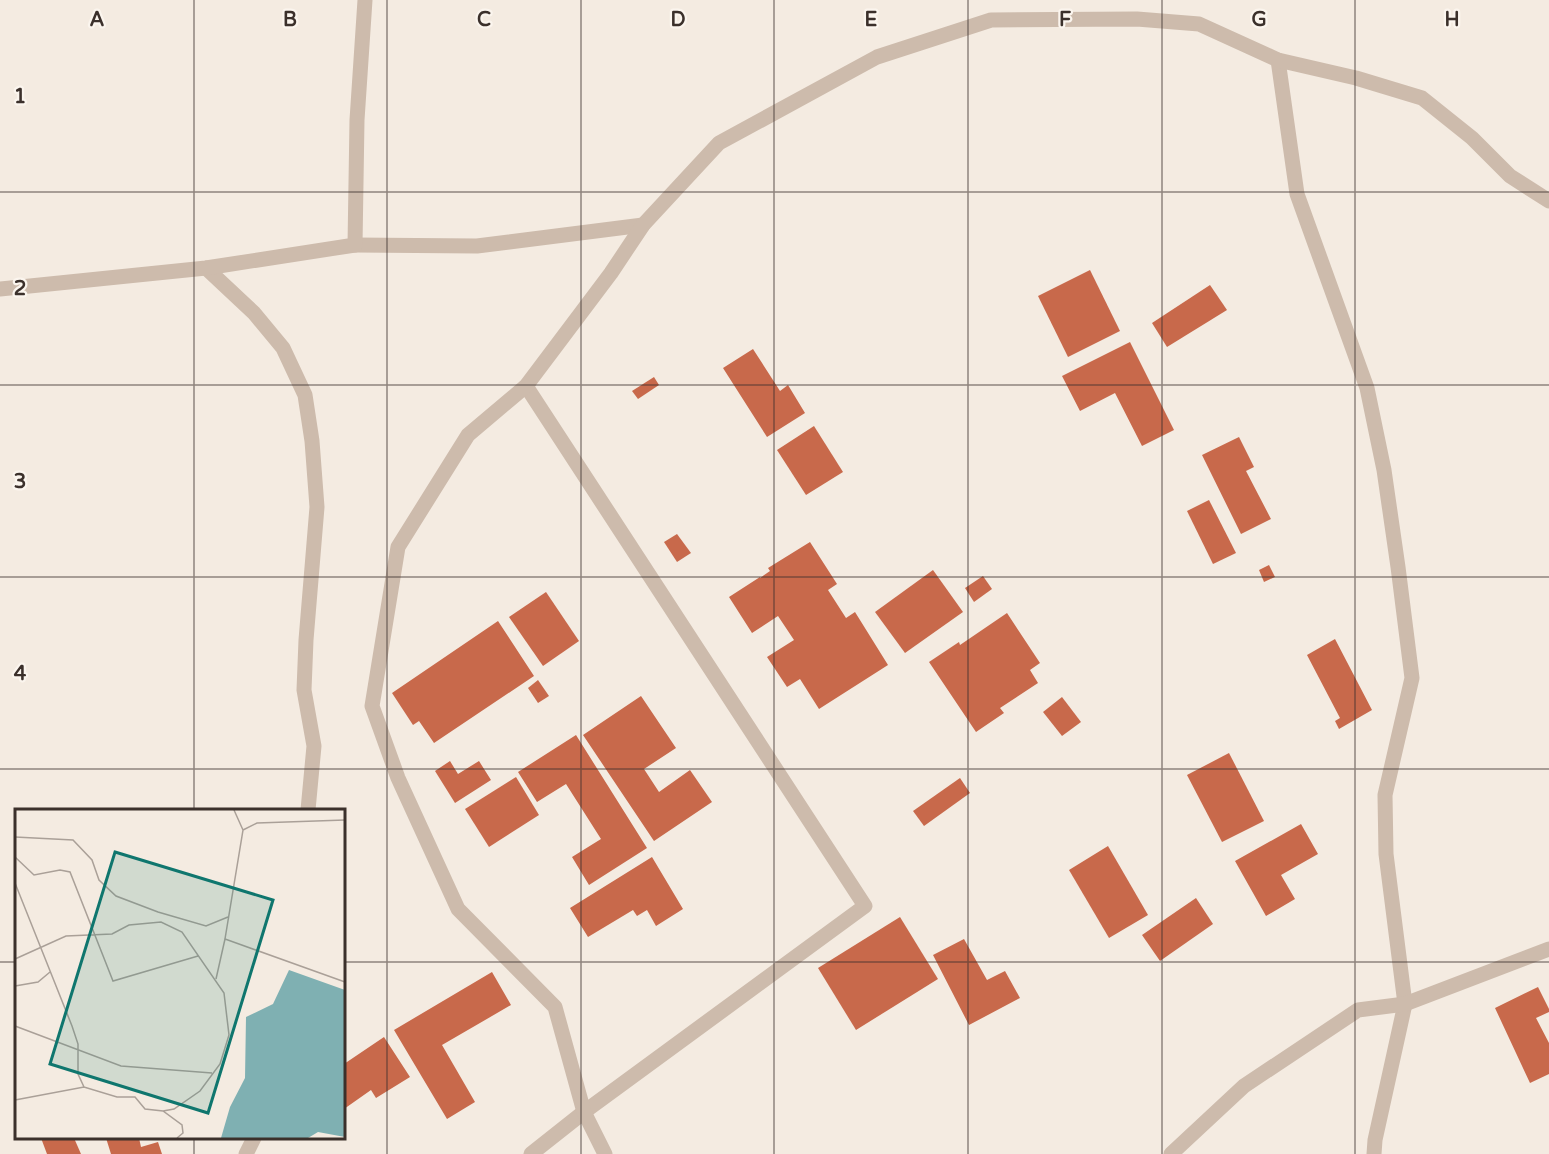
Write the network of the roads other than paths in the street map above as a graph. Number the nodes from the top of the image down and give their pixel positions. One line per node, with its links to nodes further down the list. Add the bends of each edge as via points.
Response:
1 (365, 0): 5 (street, via 357,120)
2 (1278, 60): 3 (street, via 1422,98 1472,138 1510,176); 4 (street, via 1199,24 1137,19 991,20 877,57 719,143); 11 (street, via 1297,194 1367,388 1398,567 1412,678 1385,795 1386,854)
3 (1549, 201)
4 (643, 225): 5 (street, via 477,246); 8 (street)
5 (355, 245): 6 (street)
6 (206, 268): 7 (street); 9 (street, via 283,348 305,395 317,507 304,690 314,746)
7 (0, 289)
8 (526, 386): 12 (street, via 468,435 398,547 372,706 398,778 458,909 555,1007); 12 (street, via 865,906)
9 (308, 809)
10 (1549, 949): 11 (street)
11 (1405, 1004): 17 (street, via 1358,1010 1244,1086); 18 (street)
12 (584, 1112): 15 (street); 16 (street)
13 (253, 1139): 14 (street)
14 (246, 1154)
15 (531, 1154)
16 (605, 1154)
17 (1171, 1154)
18 (1374, 1154)

